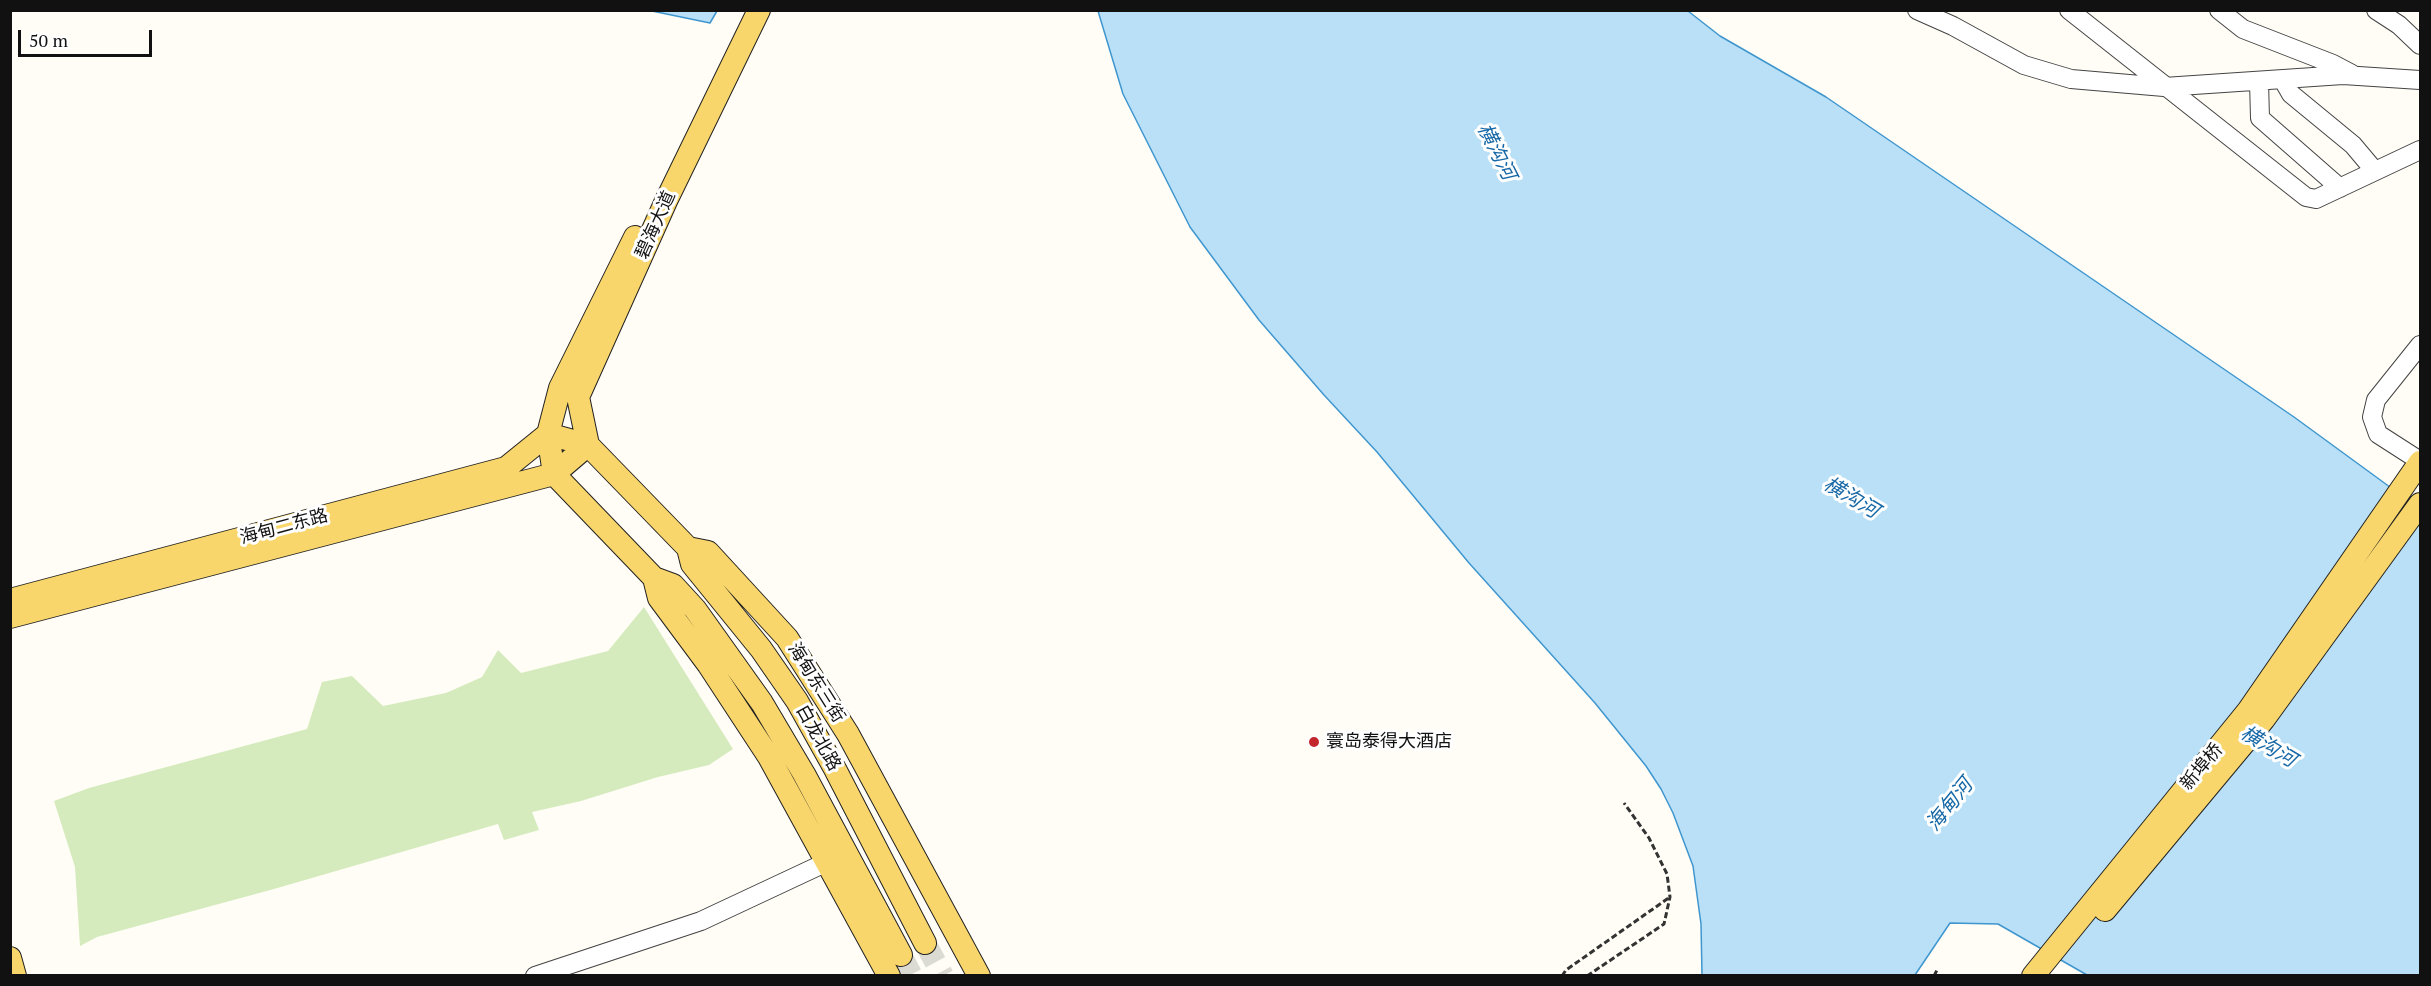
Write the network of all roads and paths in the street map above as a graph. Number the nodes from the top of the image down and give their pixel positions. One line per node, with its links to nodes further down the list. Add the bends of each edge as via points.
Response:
1 (749, 10): 17 (main road, 碧海大道, via 560,388)
2 (759, 10): 18 (main road, 碧海大道, via 666,201 578,397)
3 (1917, 10): 12 (street, via 2024,65 2071,79)
4 (2069, 10): 12 (street)
5 (2219, 10): 8 (street, via 2243,29)
6 (2376, 10): 7 (street)
7 (2421, 45)
8 (2355, 75): 9 (street); 10 (street)
9 (2283, 80): 11 (street); 14 (street, via 2291,94 2353,145)
10 (2421, 80)
11 (2259, 81): 12 (street); 15 (street, via 2260,118)
12 (2164, 87): 15 (street, via 2306,197 2316,199)
13 (2421, 150): 14 (street)
14 (2374, 170): 15 (street)
15 (2340, 188)
16 (2421, 345): 19 (street, via 2376,400 2372,417 2378,434)
17 (548, 434): 18 (main road); 20 (main road); 24 (main road, 海甸二东路, via 506,468)
18 (588, 445): 20 (main road); 22 (main road, 海甸东三街)
19 (2421, 461): 40 (main road, 新埠桥, via 2248,711)
20 (554, 474): 23 (main road); 25 (main road, 海甸二东路)
21 (2421, 504): 41 (main road, 新埠桥, via 2264,718)
22 (688, 548): 29 (main road, 白龙北路, via 692,564 761,649 797,701); 36 (main road, 海甸东三街, via 708,552 782,633 802,661 864,764)
23 (654, 578): 27 (main road, via 659,598 758,739); 30 (main road, 白龙北路, via 673,585 694,609 762,703)
24 (10, 600)
25 (10, 618)
26 (1624, 803): 28 (path, via 1649,838 1667,874)
27 (827, 862): 34 (street, via 701,921); 35 (main road)
28 (1670, 897): 37 (path); 38 (path, via 1664,924)
29 (925, 943)
30 (901, 955)
31 (10, 958): 33 (main road)
32 (1937, 970): 39 (path)
33 (15, 975)
34 (536, 975)
35 (888, 975)
36 (979, 975)
37 (1562, 975)
38 (1587, 975)
39 (1934, 975)
40 (2033, 975)
41 (2051, 975)

